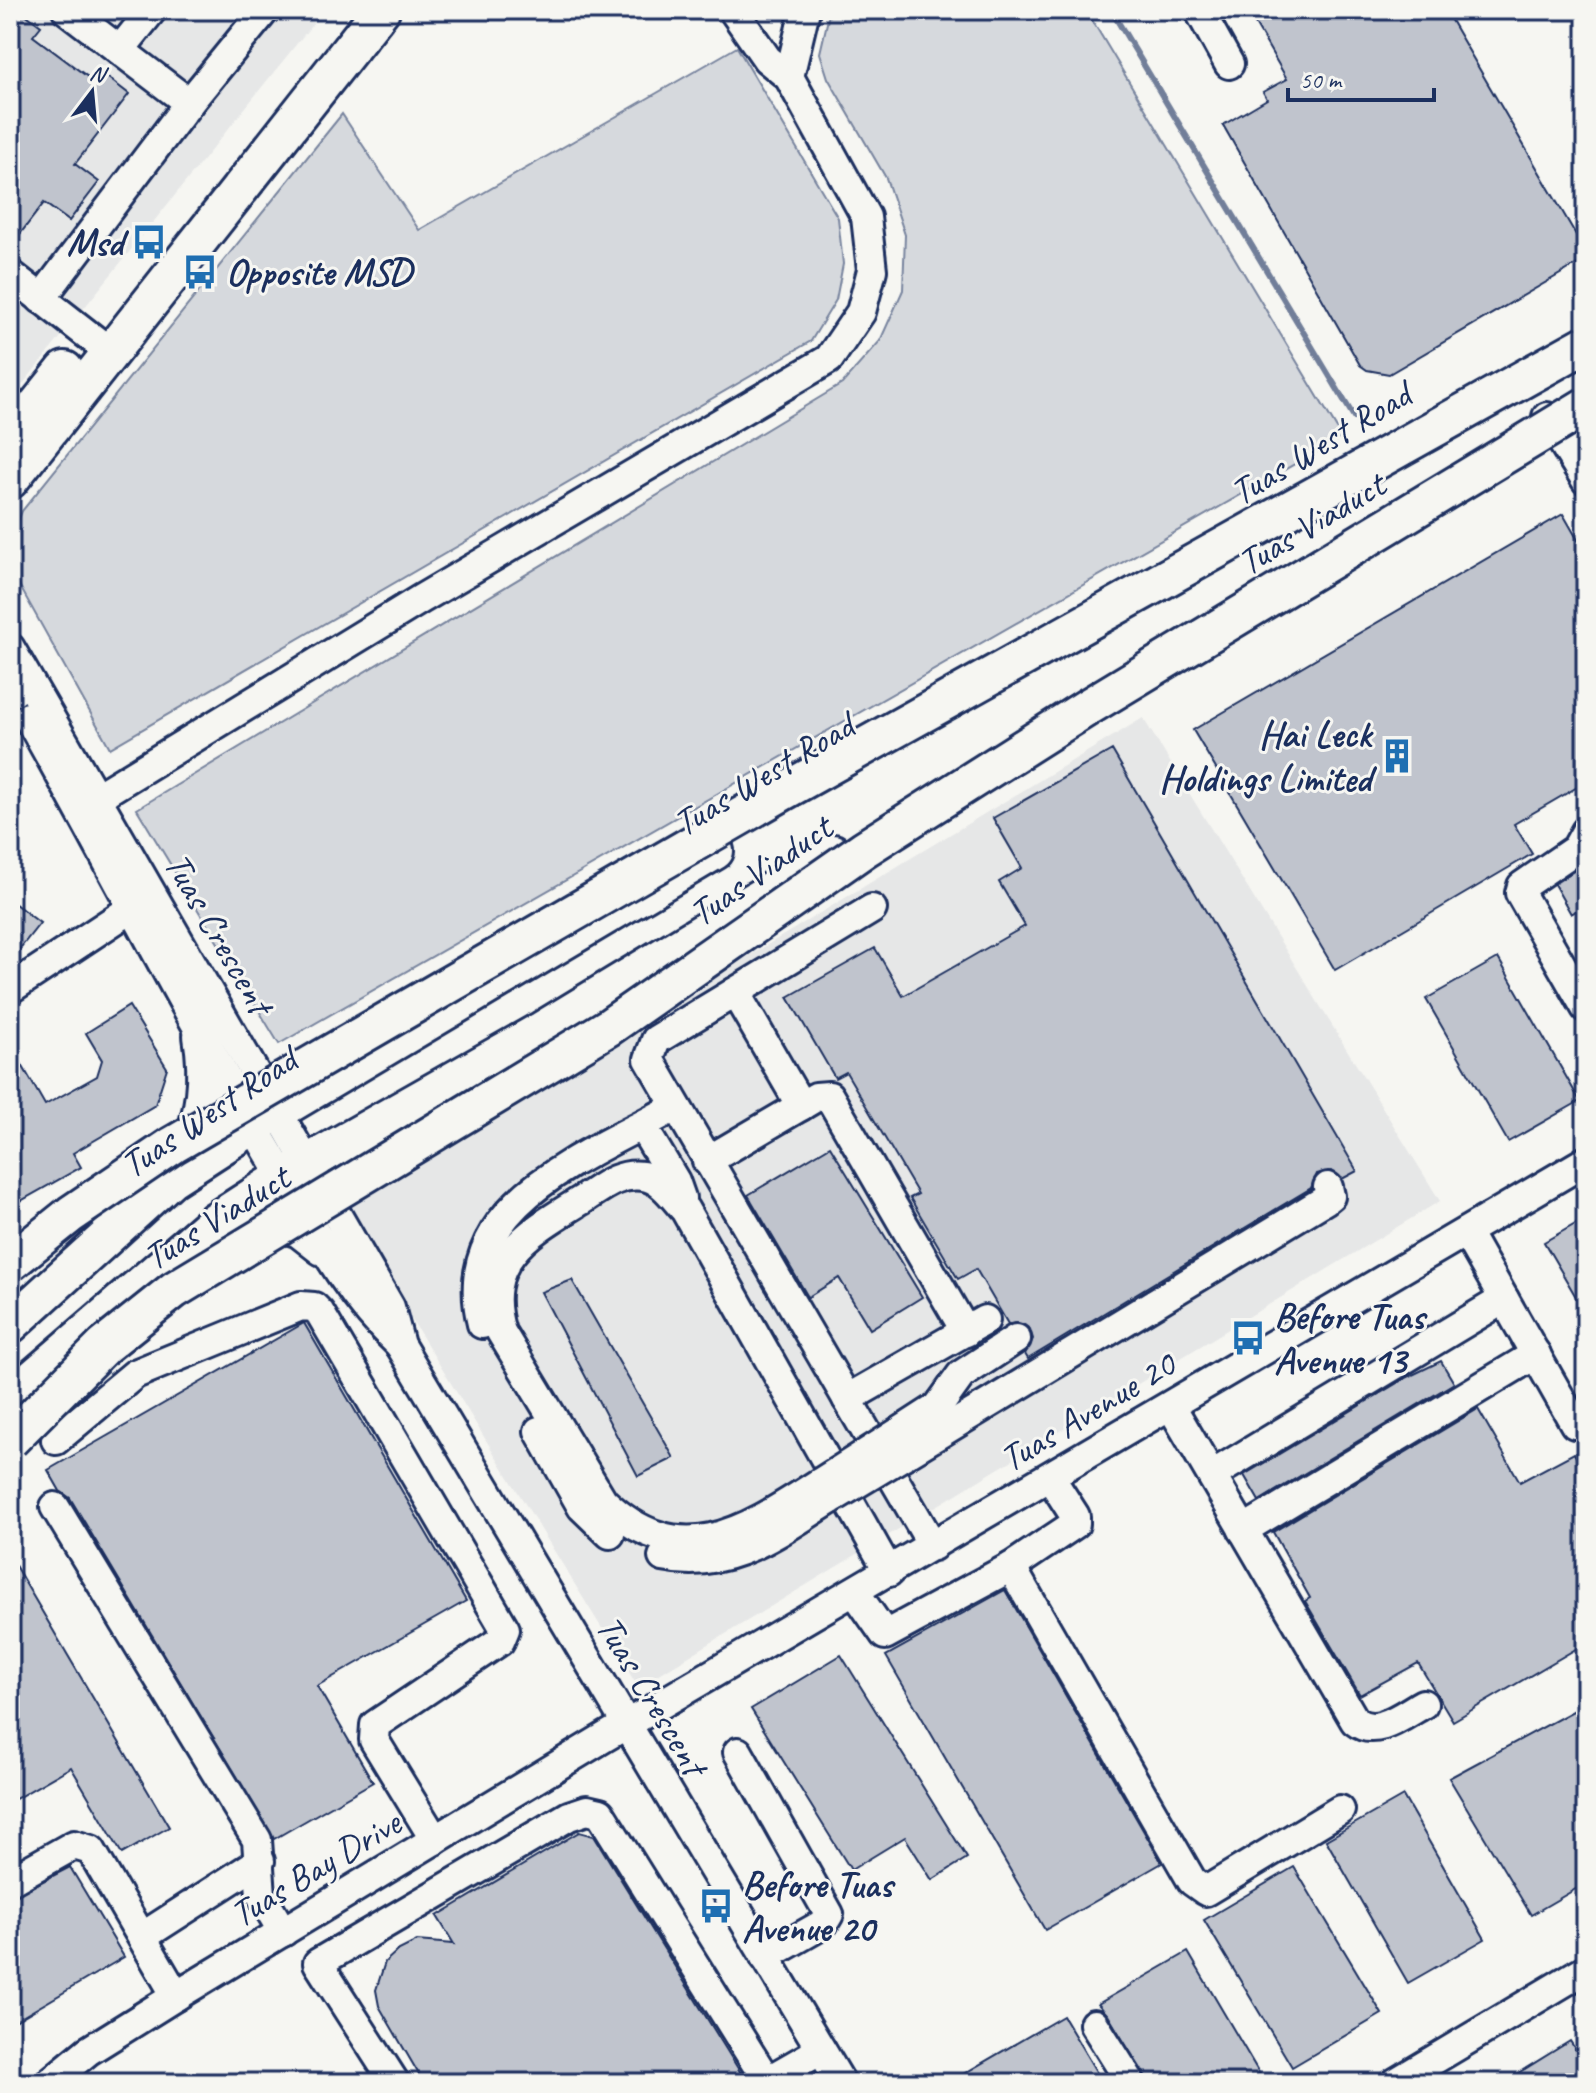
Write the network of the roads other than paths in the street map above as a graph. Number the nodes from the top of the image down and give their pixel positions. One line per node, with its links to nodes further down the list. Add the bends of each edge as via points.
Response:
1 (67, 10): 9 (street)
2 (152, 10): 9 (street)
3 (265, 10): 12 (street)
4 (353, 10): 17 (main road)
5 (381, 10): 17 (main road)
6 (733, 10): 11 (street, via 767,59)
7 (805, 10): 11 (street)
8 (1199, 10): 10 (street)
9 (120, 50): 12 (street)
10 (1229, 64)
11 (789, 77): 26 (street, via 866,217 871,246 872,270 861,312 829,359)
12 (189, 103): 14 (street)
13 (10, 274): 14 (street)
14 (41, 299): 17 (street)
15 (1586, 333): 37 (main road, Tuas West Road)
16 (1586, 344): 48 (main road, Tuas Viaduct, bridge, via 781,793 173,1145)
17 (100, 345): 21 (main road); 22 (main road)
18 (1586, 395): 20 (main road)
19 (1586, 406): 58 (main road, Tuas Viaduct, bridge, via 1075,715 864,849 609,1027 174,1290 104,1346)
20 (1547, 417): 23 (street); 41 (main road, via 542,1030)
21 (10, 439)
22 (10, 480)
23 (1586, 480)
24 (10, 648): 26 (street, Tuas Crescent)
25 (11, 686): 28 (street, Tuas Crescent)
26 (97, 797): 28 (street, Tuas Crescent)
27 (1586, 831): 30 (street, via 1579,846 1522,886 1520,893)
28 (143, 900): 31 (street); 34 (street, Tuas Crescent); 37 (street, Tuas Crescent)
29 (872, 909): 32 (street)
30 (1575, 964): 33 (street)
31 (10, 989)
32 (735, 992): 35 (street); 36 (street, via 651,1046 649,1059)
33 (1586, 1008)
34 (202, 1036): 37 (street, Tuas Crescent); 42 (main road, via 207,1070 202,1111)
35 (801, 1106): 39 (street); 55 (street, via 829,1096 975,1326)
36 (675, 1107): 38 (street); 39 (street)
37 (266, 1118): 41 (street, Tuas Crescent); 42 (main road, Tuas West Road)
38 (642, 1126): 44 (street, via 675,1181); 63 (street, via 531,1188 505,1214 489,1240 479,1280 478,1310 485,1338 582,1507 612,1536 647,1553 682,1561 716,1560 748,1549)
39 (707, 1161): 55 (street)
40 (1586, 1161): 46 (street, Tuas Avenue 20)
41 (295, 1170): 45 (main road); 47 (street, Tuas Crescent); 52 (street, Tuas Crescent, via 390,1307)
42 (171, 1179): 50 (main road, Tuas West Road)
43 (1328, 1187): 60 (street, via 1325,1200)
44 (685, 1210): 63 (street, via 661,1183 643,1176 618,1178 526,1234 512,1249 499,1283 501,1332 603,1501 625,1521 683,1542 714,1539); 68 (street)
45 (215, 1221): 47 (main road, via 273,1218 300,1229); 54 (main road)
46 (1466, 1232): 49 (street); 56 (street, Tuas Avenue 20)
47 (323, 1247): 52 (street, Tuas Crescent, via 367,1315)
48 (10, 1263)
49 (1504, 1299): 53 (street); 61 (street)
50 (10, 1325)
51 (1016, 1339): 60 (street, via 961,1375 938,1407)
52 (400, 1345): 71 (street, Tuas Crescent)
53 (1536, 1354): 57 (street); 65 (street)
54 (10, 1398)
55 (847, 1399): 66 (street)
56 (1171, 1406): 61 (street); 62 (street, Tuas Avenue 20)
57 (1575, 1424)
58 (10, 1440)
59 (56, 1440): 74 (street, via 135,1374 301,1306 320,1313 505,1629 500,1641 375,1725 374,1740)
60 (897, 1446): 63 (street, bridge)
61 (1212, 1475): 65 (street)
62 (1050, 1477): 66 (street, Tuas Avenue 20); 67 (street, via 1075,1524)
63 (826, 1490)
64 (55, 1507): 75 (street, via 257,1840)
65 (1243, 1530): 70 (street, via 1355,1721 1379,1727)
66 (933, 1546): 68 (street, Tuas Avenue 20)
67 (1011, 1567): 69 (street, via 885,1635); 73 (street, via 1199,1888 1206,1891)
68 (889, 1572): 69 (street, Tuas Avenue 20)
69 (855, 1592): 71 (street, Tuas Avenue 20)
70 (1423, 1704)
71 (626, 1727): 74 (street, Tuas Bay Drive); 81 (street, Tuas Crescent)
72 (738, 1752): 81 (street, via 829,1914 823,1924)
73 (1340, 1810)
74 (435, 1840): 76 (street, Tuas Bay Drive)
75 (260, 1861): 79 (street, via 261,1895); 80 (street)
76 (373, 1878): 78 (street); 79 (street, Tuas Bay Drive)
77 (10, 1881): 80 (street, via 74,1845 86,1846)
78 (397, 1915): 86 (street, via 569,1816 587,1810 600,1813); 88 (street, via 318,1963)
79 (283, 1932): 83 (street, Tuas Bay Drive)
80 (142, 1937): 83 (street)
81 (765, 1957): 85 (street, Tuas Crescent)
82 (1586, 1969): 91 (street)
83 (176, 1996): 87 (street, Tuas Bay Drive, via 88,2051)
84 (1094, 2024): 90 (street)
85 (821, 2050): 86 (street); 89 (street, Tuas Crescent)
86 (765, 2082)
87 (49, 2083)
88 (395, 2083)
89 (841, 2083)
90 (1131, 2083)
91 (1395, 2083)

